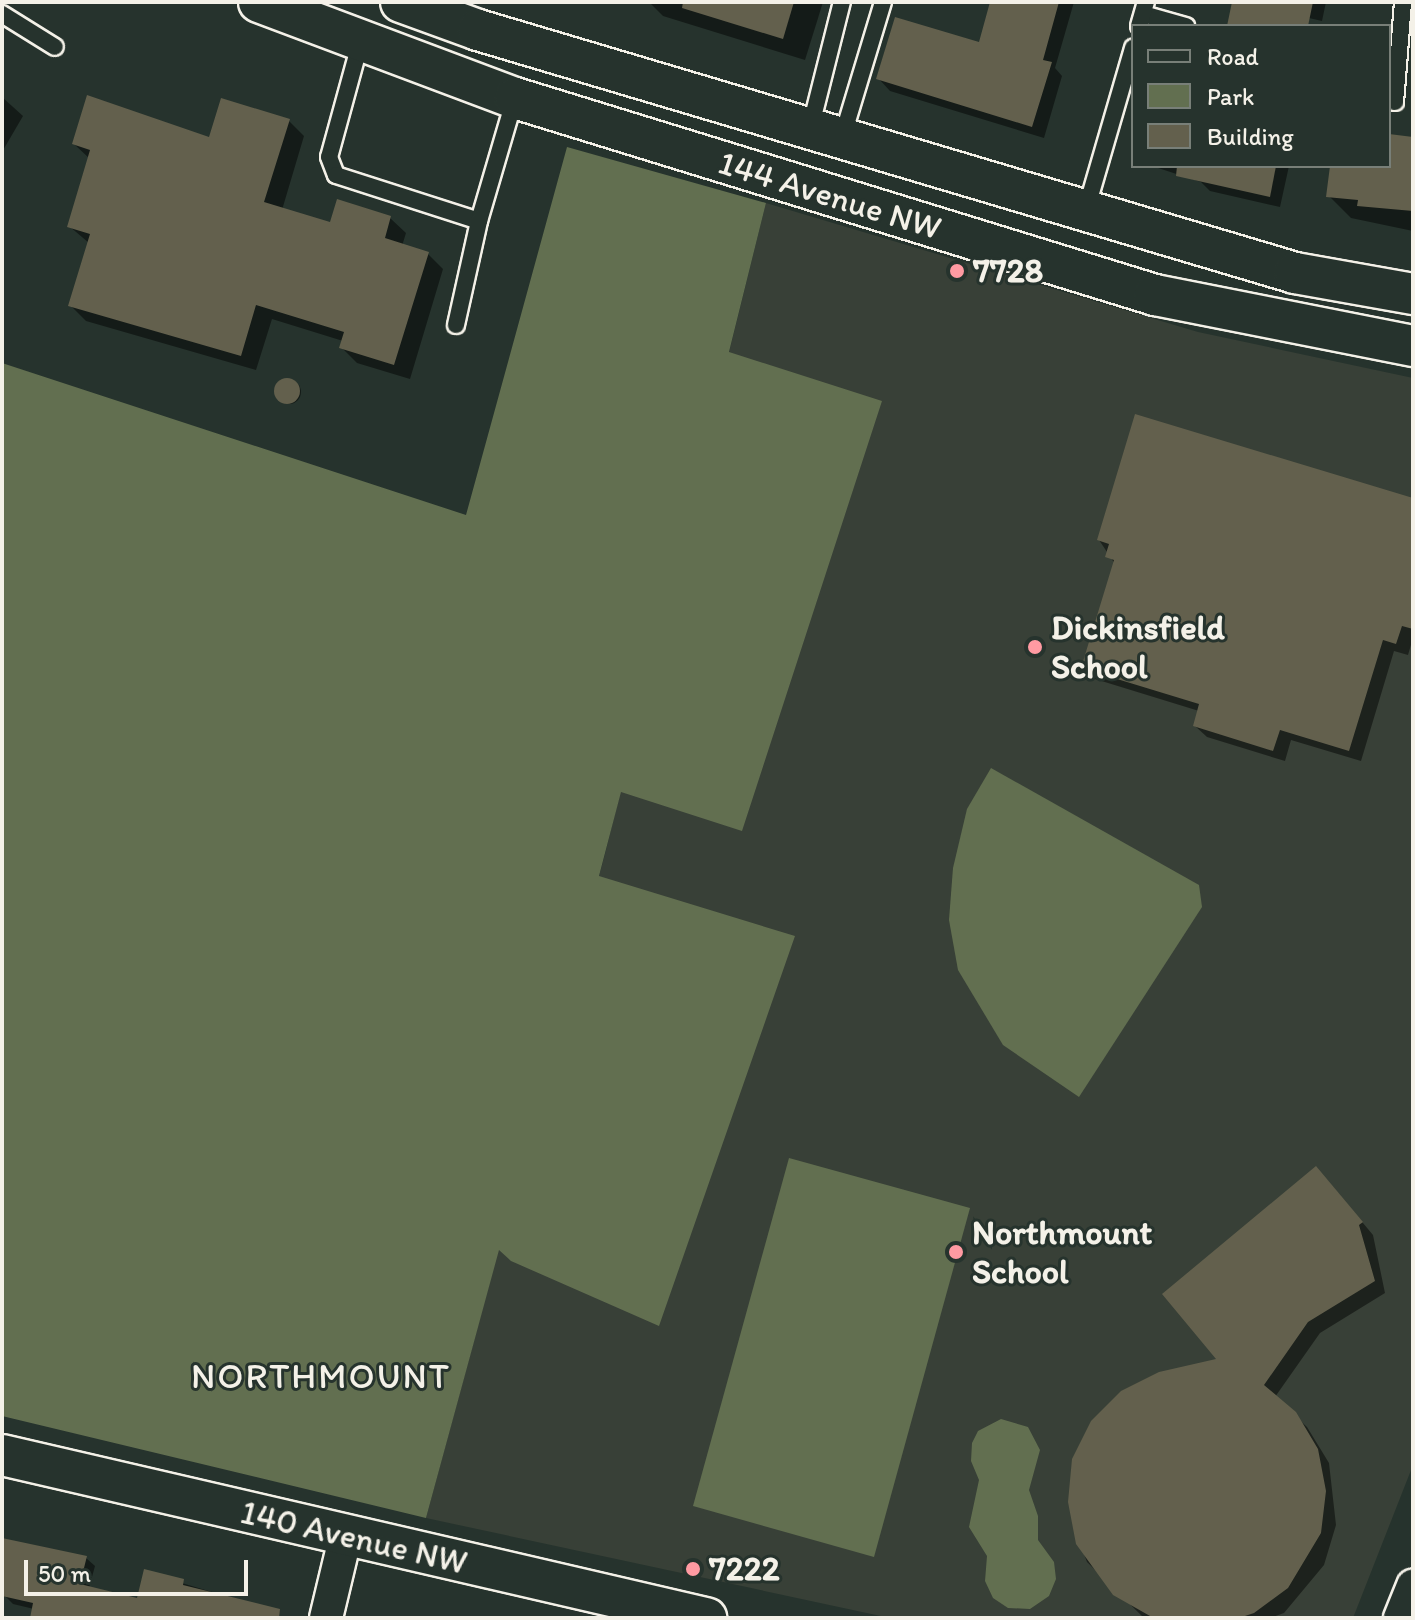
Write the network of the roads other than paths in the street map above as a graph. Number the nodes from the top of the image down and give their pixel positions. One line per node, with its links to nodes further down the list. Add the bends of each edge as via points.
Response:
1 (259, 2): 9 (street, 144 Avenue NW)
2 (401, 2): 14 (street, 144 Avenue NW)
3 (842, 2): 14 (lane)
4 (883, 2): 14 (lane)
5 (1403, 2): 13 (lane)
6 (2, 14): 10 (lane)
7 (1143, 14): 8 (lane)
8 (1179, 24)
9 (360, 44): 12 (street, 144 Avenue NW); 16 (lane, via 329,157 336,175)
10 (55, 47)
11 (1131, 55): 15 (lane)
12 (515, 98): 16 (lane); 19 (street, 144 Avenue NW, via 1155,295)
13 (1395, 102)
14 (826, 135): 15 (street, 144 Avenue NW)
15 (1086, 212): 17 (street, 144 Avenue NW, via 1295,273)
16 (479, 221): 18 (lane)
17 (1413, 294)
18 (456, 325)
19 (1413, 346)
20 (2, 1455): 21 (street, 140 Avenue NW)
21 (346, 1535): 22 (street); 23 (street, 140 Avenue NW)
22 (326, 1618)
23 (706, 1618)

